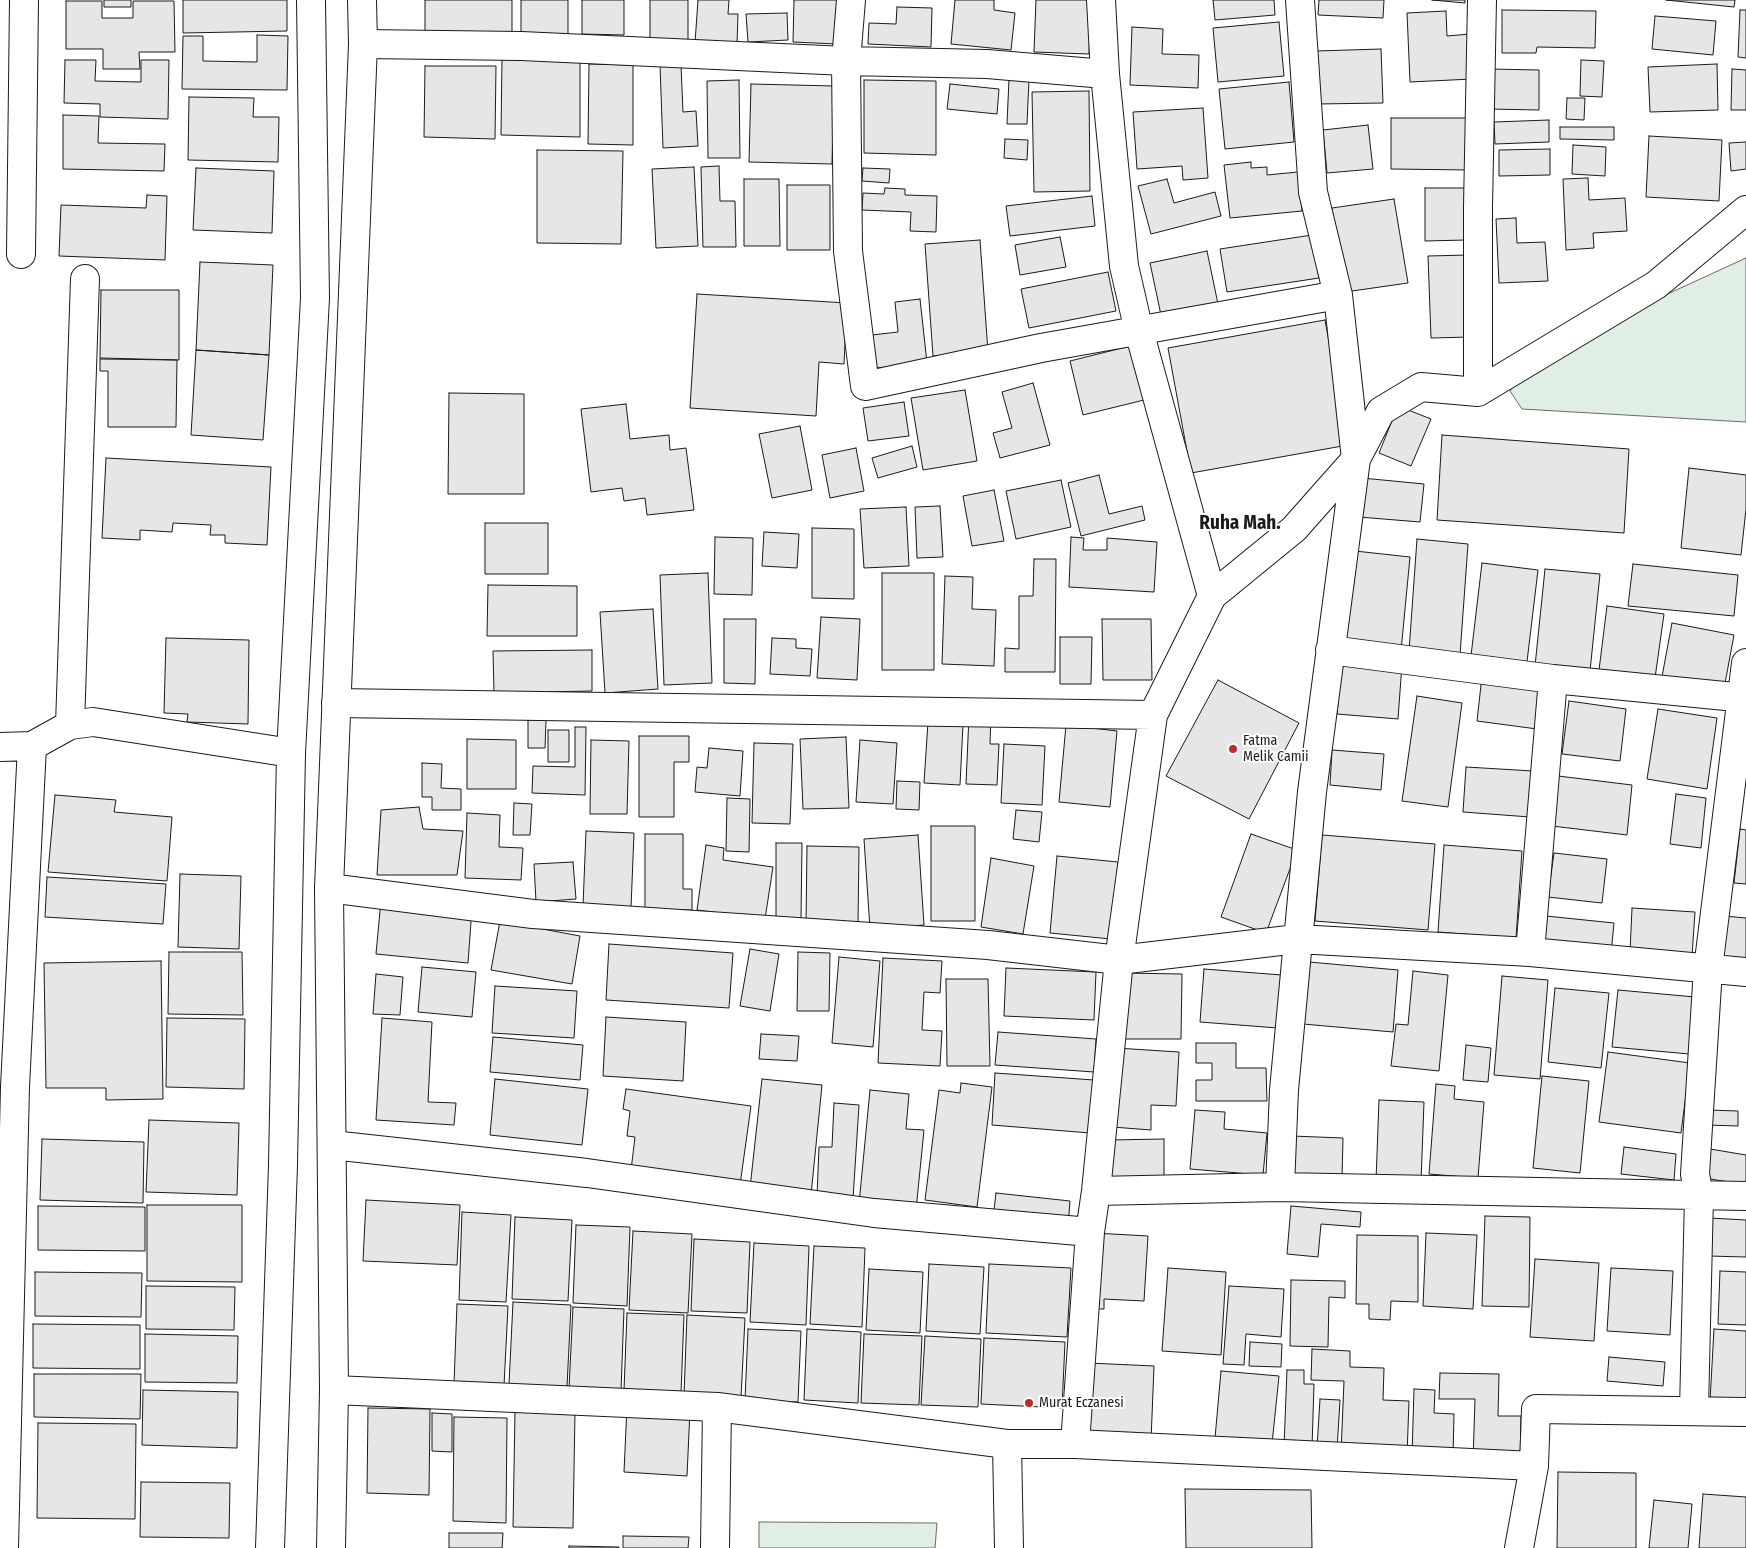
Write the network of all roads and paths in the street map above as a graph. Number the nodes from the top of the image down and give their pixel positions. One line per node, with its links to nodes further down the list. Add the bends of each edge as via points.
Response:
1 (24, 0): 12 (street)
2 (311, 0): 28 (street, via 315,298)
3 (362, 0): 8 (street)
4 (852, 0): 9 (street)
5 (1100, 0): 10 (street)
6 (1300, 0): 14 (street, via 1314,192)
7 (1482, 0): 16 (street)
8 (363, 44): 9 (street, via 521,46); 23 (street)
9 (846, 61): 10 (street, via 987,64); 15 (street, via 848,251 865,386 1040,348)
10 (1105, 74): 15 (street, via 1124,266)
11 (1746, 210): 16 (street, via 1656,285)
12 (21, 254)
13 (85, 279): 25 (street)
14 (1338, 295): 15 (street); 17 (street)
15 (1139, 331): 18 (street)
16 (1478, 392): 17 (street, via 1421,386 1381,411)
17 (1356, 459): 18 (street, via 1294,529); 19 (street)
18 (1212, 596): 24 (street)
19 (1330, 650): 21 (street); 30 (street)
20 (1746, 663): 22 (street)
21 (1553, 679): 22 (street); 31 (street)
22 (1744, 698): 33 (street)
23 (336, 702): 24 (street); 29 (street)
24 (1153, 715): 32 (street)
25 (70, 725): 26 (street); 28 (street, via 93,722)
26 (32, 746): 27 (street); 35 (street)
27 (0, 747)
28 (291, 753): 51 (street, via 283,1165)
29 (329, 888): 32 (street, via 533,914 988,945); 36 (street)
30 (1297, 939): 31 (street); 32 (street); 37 (street, via 1284,1090)
31 (1530, 952): 33 (street)
32 (1119, 960): 38 (street)
33 (1708, 970): 34 (street); 39 (street, via 1694,1174)
34 (1746, 972)
35 (7, 1086): 49 (street)
36 (332, 1145): 41 (street, via 587,1173 874,1213); 42 (street)
37 (1280, 1187): 38 (street); 39 (street)
38 (1096, 1191): 41 (street)
39 (1699, 1196): 40 (street); 44 (street)
40 (1746, 1196)
41 (1090, 1232): 47 (street)
42 (334, 1390): 43 (street); 52 (street)
43 (717, 1406): 46 (street); 53 (street)
44 (1694, 1410): 45 (street); 48 (street, via 1536,1409)
45 (1746, 1412)
46 (1007, 1444): 47 (street); 54 (street)
47 (1075, 1444): 48 (street)
48 (1534, 1466): 55 (street)
49 (3, 1492): 50 (street)
50 (4, 1548)
51 (270, 1548)
52 (331, 1548)
53 (716, 1548)
54 (1009, 1548)
55 (1519, 1548)

